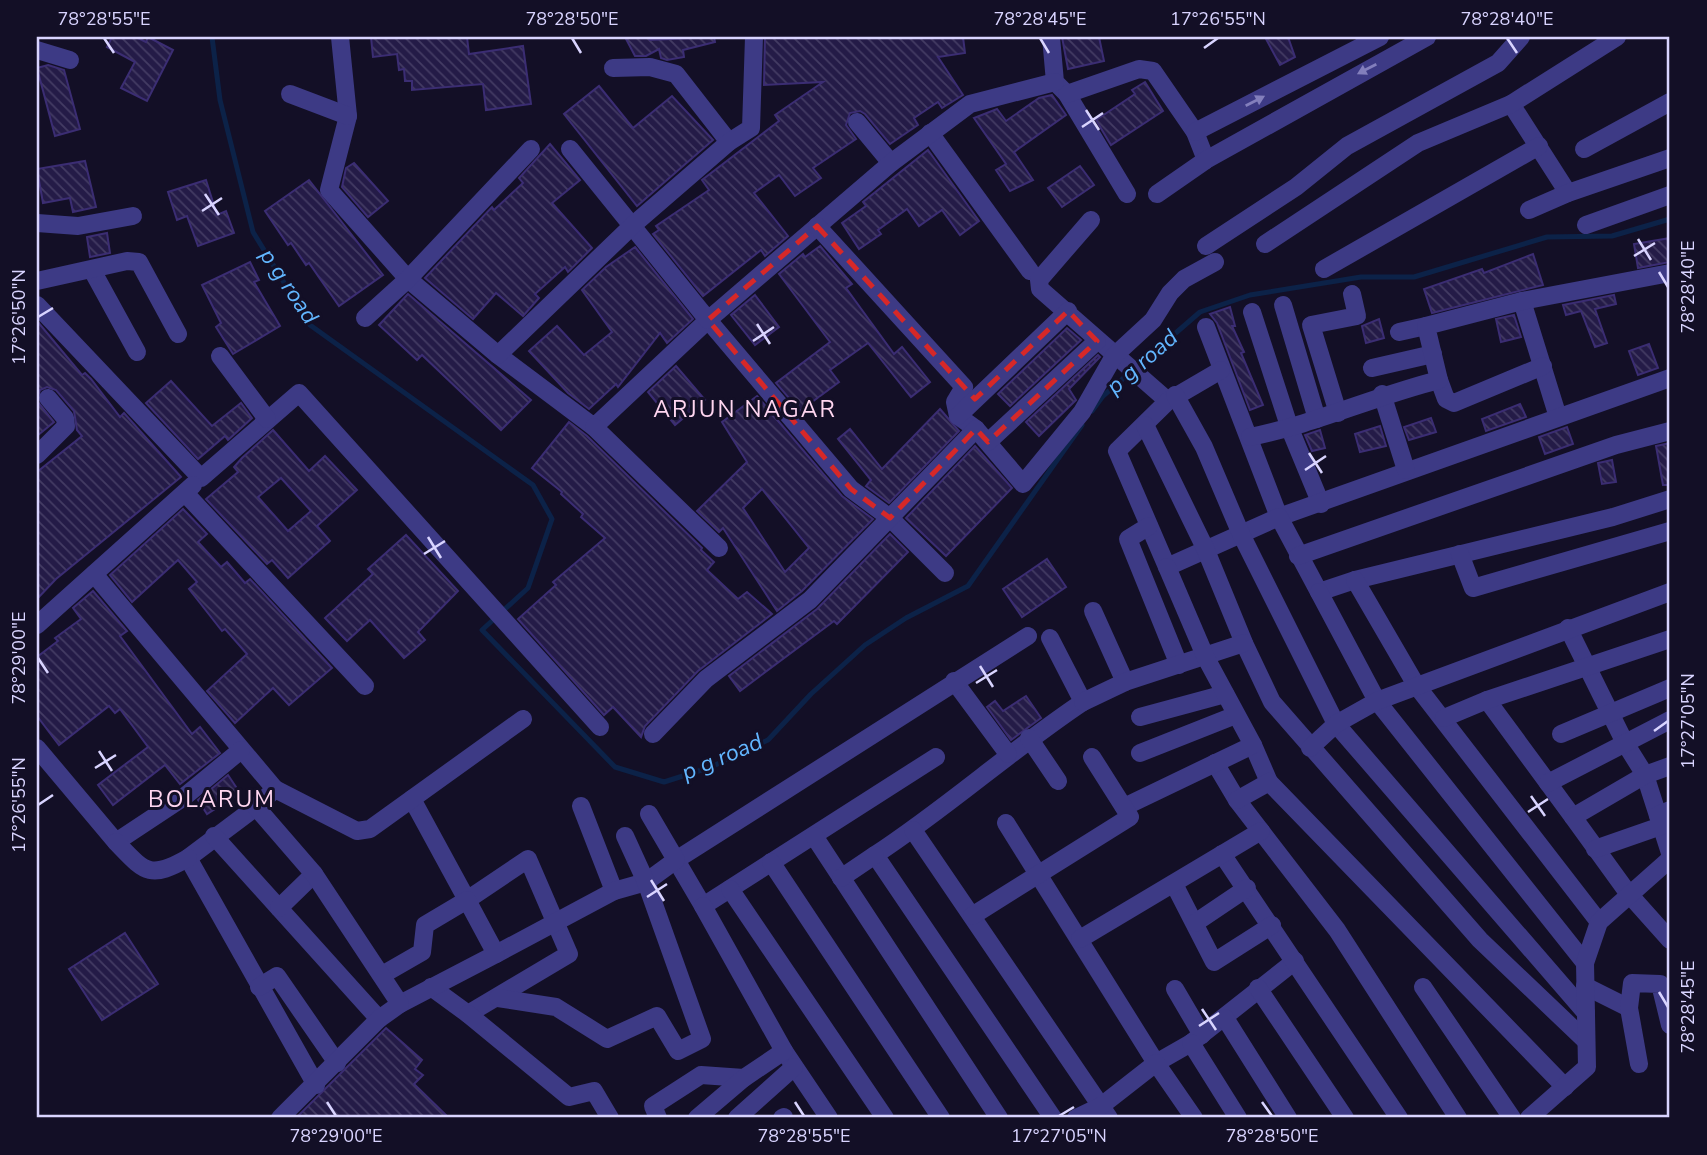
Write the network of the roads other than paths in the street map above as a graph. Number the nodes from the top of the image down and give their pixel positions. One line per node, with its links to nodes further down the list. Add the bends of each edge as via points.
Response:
1 (340, 37): 15 (street)
2 (754, 37): 19 (street, via 751,128)
3 (1051, 37): 11 (street)
4 (1380, 37): 18 (street, one-way to 4)
5 (1427, 37): 25 (street, one-way to 25)
6 (1521, 37): 39 (street, via 1498,64 1347,146 1296,187)
7 (1614, 38): 14 (street)
8 (37, 50): 9 (street)
9 (71, 60)
10 (613, 68): 19 (street, via 650,67 676,74)
11 (1061, 88): 17 (street, via 970,104); 18 (street, via 1146,68 1153,71); 28 (street)
12 (290, 94): 15 (street)
13 (1670, 102): 23 (street)
14 (1511, 104): 20 (street); 38 (street, via 1418,143)
15 (348, 116): 45 (street, via 329,190)
16 (857, 122): 26 (street)
17 (930, 132): 26 (street); 43 (street)
18 (1195, 132): 25 (street)
19 (729, 142): 35 (street)
20 (1539, 146): 27 (street); 41 (street)
21 (531, 149): 45 (street)
22 (570, 149): 35 (street)
23 (1584, 149)
24 (1670, 158): 27 (street)
25 (1206, 160): 29 (street)
26 (891, 163): 37 (street)
27 (1568, 193): 31 (street)
28 (1127, 194)
29 (1157, 194)
30 (1670, 195): 36 (street)
31 (1529, 210)
32 (133, 216): 34 (street, via 78,226)
33 (1091, 220): 51 (street, via 1039,280 1041,289)
34 (37, 223)
35 (633, 225): 54 (street); 62 (street)
36 (1586, 225)
37 (817, 226): 54 (street); 74 (street, via 964,387 955,402)
38 (1265, 244)
39 (1206, 246)
40 (1215, 262): 64 (street, via 1184,279)
41 (1324, 269)
42 (92, 270): 46 (street); 58 (street, via 139,262); 60 (street)
43 (1030, 271)
44 (1670, 272): 48 (street)
45 (408, 279): 53 (street); 62 (street)
46 (37, 281)
47 (1352, 294): 73 (street, via 1357,316 1311,325)
48 (1522, 301): 55 (street); 65 (street)
49 (37, 305): 86 (street)
50 (1283, 305): 77 (street)
51 (1068, 311): 59 (street); 74 (street)
52 (1252, 312): 80 (street)
53 (365, 318)
54 (708, 320): 79 (street); 91 (street, via 851,489)
55 (1426, 326): 57 (street); 61 (street)
56 (1206, 327): 67 (street)
57 (1399, 332)
58 (178, 334)
59 (1097, 341): 64 (street); 82 (street)
60 (137, 352)
61 (1433, 354): 66 (street); 69 (street)
62 (498, 355): 79 (street)
63 (220, 356): 76 (street)
64 (1116, 358): 72 (street); 82 (street, via 1082,412 1023,484)
65 (1543, 366): 69 (street, via 1454,403 1446,399); 75 (street)
66 (1373, 368)
67 (1221, 370): 72 (street); 83 (street)
68 (1670, 378): 75 (street)
69 (1439, 380): 70 (street)
70 (1382, 394): 73 (street); 85 (street)
71 (48, 398): 84 (street, via 66,426)
72 (1172, 398): 78 (street); 94 (street, via 1204,447)
73 (1338, 413): 77 (street)
74 (958, 416): 82 (street)
75 (1558, 417): 85 (street)
76 (267, 419): 86 (street); 131 (street, via 299,393)
77 (1317, 419): 80 (street)
78 (1144, 425): 92 (street, via 1117,451); 96 (street)
79 (594, 427): 95 (street)
80 (1290, 429): 83 (street); 89 (street)
81 (1670, 431): 98 (street, via 1616,445)
82 (982, 436): 91 (street)
83 (1250, 437): 90 (street)
84 (37, 455)
85 (1406, 470): 89 (street)
86 (201, 478): 87 (street)
87 (185, 493): 101 (street); 118 (street)
88 (1670, 499): 97 (street)
89 (1321, 504): 90 (street)
90 (1279, 517): 94 (street); 98 (street)
91 (890, 518): 100 (street); 132 (street, via 810,600 706,679)
92 (1149, 526): 99 (street); 113 (street, via 1128,539)
93 (1670, 531): 97 (street, via 1474,588)
94 (1241, 534): 96 (street); 130 (street)
95 (719, 548)
96 (1205, 548): 99 (street); 111 (street)
97 (1460, 554): 102 (street)
98 (1298, 556): 103 (street)
99 (1167, 567): 112 (street)
100 (945, 573)
101 (94, 574): 106 (street); 139 (street)
102 (1355, 580): 103 (street); 117 (street)
103 (1319, 592): 122 (street)
104 (1670, 592): 107 (street)
105 (1093, 611): 116 (street)
106 (37, 625)
107 (1568, 628): 114 (street); 117 (street)
108 (1028, 636): 115 (street)
109 (1050, 638): 123 (street)
110 (1670, 639): 114 (street)
111 (1244, 643): 112 (street); 138 (street, via 1272,702)
112 (1206, 658): 113 (street); 120 (street)
113 (1179, 665): 116 (street)
114 (1586, 666): 121 (street); 124 (street)
115 (954, 681): 141 (street); 172 (street)
116 (1125, 682): 123 (street)
117 (1416, 685): 122 (street); 127 (street)
118 (365, 686)
119 (1670, 688): 124 (street)
120 (1225, 694): 125 (street); 126 (street)
121 (1487, 700): 127 (street); 149 (street)
122 (1377, 701): 130 (street); 195 (street)
123 (1083, 702): 134 (street)
124 (1609, 712): 133 (street); 135 (street)
125 (1236, 715): 136 (street); 140 (street)
126 (1140, 717)
127 (1444, 718): 187 (street)
128 (523, 719): 151 (street)
129 (1670, 720): 135 (street)
130 (1336, 724): 138 (street); 206 (street)
131 (600, 727)
132 (653, 734)
133 (1561, 734)
134 (1028, 738): 141 (street); 147 (street)
135 (1625, 743): 146 (street); 149 (street)
136 (1253, 745): 144 (street); 148 (street)
137 (37, 748): 165 (street)
138 (1310, 748): 212 (street, via 1480,940)
139 (241, 750): 150 (street); 165 (street, via 184,797)
140 (1140, 753)
141 (1008, 754): 160 (street)
142 (936, 757): 164 (street)
143 (1092, 757): 155 (street)
144 (1215, 764): 152 (street); 155 (street)
145 (1670, 766): 146 (street)
146 (1645, 775): 157 (street); 158 (street)
147 (1058, 781)
148 (1269, 782): 152 (street); 220 (street)
149 (1548, 783): 157 (street)
150 (275, 789): 151 (street, via 357,831 370,829); 154 (street)
151 (412, 799): 183 (street)
152 (1237, 800): 161 (street)
153 (581, 806): 181 (street)
154 (256, 807): 162 (street); 174 (street)
155 (1124, 807): 175 (street, via 1130,817)
156 (649, 814): 172 (street)
157 (1573, 817): 166 (street)
158 (1666, 818): 166 (street); 167 (street)
159 (1006, 823): 175 (street)
160 (913, 830): 169 (street); 186 (street)
161 (1261, 831): 168 (street); 238 (street, via 1336,930)
162 (214, 836): 170 (street); 185 (street)
163 (625, 836): 177 (street)
164 (814, 836): 173 (street); 176 (street)
165 (116, 842): 170 (street, via 140,867 153,873)
166 (1595, 849): 182 (street)
167 (1670, 853)
168 (1222, 854): 178 (street); 180 (street)
169 (875, 855): 176 (street); 231 (street)
170 (188, 858): 198 (street)
171 (1670, 859): 182 (street)
172 (676, 860): 177 (street); 184 (street)
173 (771, 862): 179 (street); 229 (street)
174 (314, 874): 185 (street); 196 (street)
175 (1038, 874): 186 (street); 191 (street)
176 (841, 878): 230 (street)
177 (646, 882): 181 (street); 203 (street, via 702,1039 678,1051 657,1016 607,1039 556,1007)
178 (1174, 884): 189 (street); 191 (street)
179 (730, 888): 184 (street); 228 (street)
180 (1247, 888): 189 (street); 190 (street)
181 (614, 891): 188 (street)
182 (1628, 893): 187 (street); 192 (street)
183 (467, 900): 188 (street, via 528,859); 193 (street); 196 (street, via 425,925 422,952)
184 (703, 906): 213 (street)
185 (279, 908): 209 (street)
186 (972, 916): 221 (street)
187 (1598, 922): 195 (street)
188 (553, 923): 193 (street); 203 (street, via 569,954)
189 (1195, 923): 190 (street, via 1214,961)
190 (1272, 925): 194 (street)
191 (1080, 939): 215 (street)
192 (1670, 940)
193 (496, 954): 199 (street)
194 (1295, 961): 201 (street); 237 (street)
195 (1585, 963): 197 (street)
196 (382, 975): 204 (street)
197 (1585, 986): 205 (street); 206 (street)
198 (259, 987): 214 (street, via 277,976); 219 (street)
199 (431, 987): 204 (street); 207 (street)
200 (1423, 987): 239 (street)
201 (1258, 988): 208 (street); 236 (street)
202 (1175, 989): 211 (street)
203 (498, 998): 207 (street)
204 (400, 1004): 209 (street)
205 (1629, 1008): 210 (street, via 1632,983 1660,984); 216 (street)
206 (1586, 1013): 212 (street)
207 (468, 1014): 223 (street, via 569,1097 594,1091)
208 (1225, 1018): 211 (street); 235 (street)
209 (379, 1019): 214 (street)
210 (1670, 1025)
211 (1197, 1039): 215 (street); 234 (street)
212 (1586, 1041): 220 (street, via 1587,1068)
213 (784, 1051): 217 (street); 218 (street)
214 (337, 1063): 219 (street)
215 (1156, 1063): 221 (street); 233 (street)
216 (1639, 1064)
217 (794, 1067): 226 (street); 227 (street)
218 (744, 1078): 224 (street, via 701,1075 653,1106); 225 (street)
219 (316, 1085): 222 (street)
220 (1565, 1087): 240 (street)
221 (1105, 1112): 232 (street)
222 (280, 1118)
223 (610, 1118)
224 (658, 1118)
225 (697, 1118)
226 (737, 1118)
227 (829, 1118)
228 (884, 1118)
229 (941, 1118)
230 (999, 1118)
231 (1053, 1118)
232 (1076, 1118)
233 (1194, 1118)
234 (1238, 1118)
235 (1288, 1118)
236 (1345, 1118)
237 (1399, 1118)
238 (1458, 1118)
239 (1512, 1118)
240 (1530, 1118)

